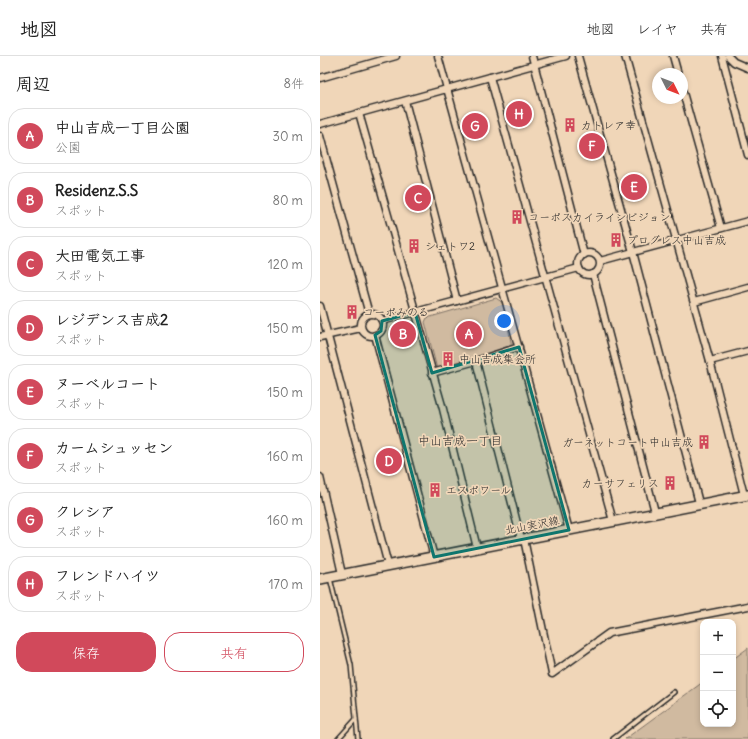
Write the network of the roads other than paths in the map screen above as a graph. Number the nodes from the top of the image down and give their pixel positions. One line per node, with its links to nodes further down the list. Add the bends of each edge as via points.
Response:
1 (396, 56): 14 (street)
2 (438, 56): 15 (street)
3 (532, 56): 10 (street)
4 (566, 56): 10 (street)
5 (578, 56): 25 (street)
6 (625, 56): 24 (street)
7 (673, 56): 11 (street)
8 (722, 56): 21 (street)
9 (728, 56): 12 (street, via 734,62)
10 (534, 65): 13 (street); 26 (street)
11 (676, 68)
12 (748, 68)
13 (490, 77): 15 (street); 30 (street)
14 (320, 78)
15 (447, 89): 16 (street); 32 (street)
16 (405, 101): 18 (street); 33 (street)
17 (686, 104): 23 (street)
18 (359, 113): 19 (street); 36 (street)
19 (320, 124)
20 (320, 136): 37 (street)
21 (748, 155)
22 (748, 221): 23 (street)
23 (721, 228): 24 (street)
24 (677, 240): 25 (street); 34 (street)
25 (633, 252): 27 (street); 50 (street)
26 (584, 255): 27 (street, via 594,254); 28 (street, via 580,259)
27 (600, 261): 29 (street, via 598,271)
28 (579, 268): 29 (street, via 583,273); 30 (street)
29 (593, 274): 51 (street)
30 (545, 277): 32 (street); 52 (street)
31 (748, 287): 34 (street)
32 (503, 289): 33 (street); 43 (street)
33 (457, 301): 36 (street)
34 (694, 302): 46 (street)
35 (320, 306): 40 (street)
36 (415, 312): 38 (street); 47 (street)
37 (369, 314): 38 (street, via 375,314); 39 (street, via 361,321)
38 (382, 321): 41 (street, via 381,331)
39 (361, 328): 40 (street); 41 (street, via 365,334)
40 (328, 335): 42 (street); 57 (street)
41 (375, 335): 56 (street)
42 (320, 337)
43 (519, 347): 45 (street); 53 (street)
44 (748, 351): 46 (street)
45 (476, 361): 47 (street); 54 (street)
46 (710, 361): 49 (street)
47 (432, 373): 55 (street)
48 (320, 478): 58 (street)
49 (746, 495): 50 (street, 北山実沢線)
50 (699, 503): 51 (street, 北山実沢線)
51 (655, 512): 52 (street, 北山実沢線)
52 (613, 521): 53 (street, 北山実沢線)
53 (569, 530): 54 (street, 北山実沢線)
54 (522, 539): 55 (street, 北山実沢線); 61 (street, via 552,674 609,633)
55 (477, 548): 56 (street, 北山実沢線)
56 (434, 556): 57 (street, 北山実沢線)
57 (388, 565): 58 (street, 北山実沢線)
58 (342, 574): 59 (street, 北山実沢線)
59 (330, 577): 60 (street, 北山実沢線); 63 (lane, via 351,665)
60 (320, 579)
61 (748, 606)
62 (674, 692): 66 (lane)
63 (356, 719): 64 (lane); 65 (lane)
64 (338, 739)
65 (358, 739)
66 (613, 739)

